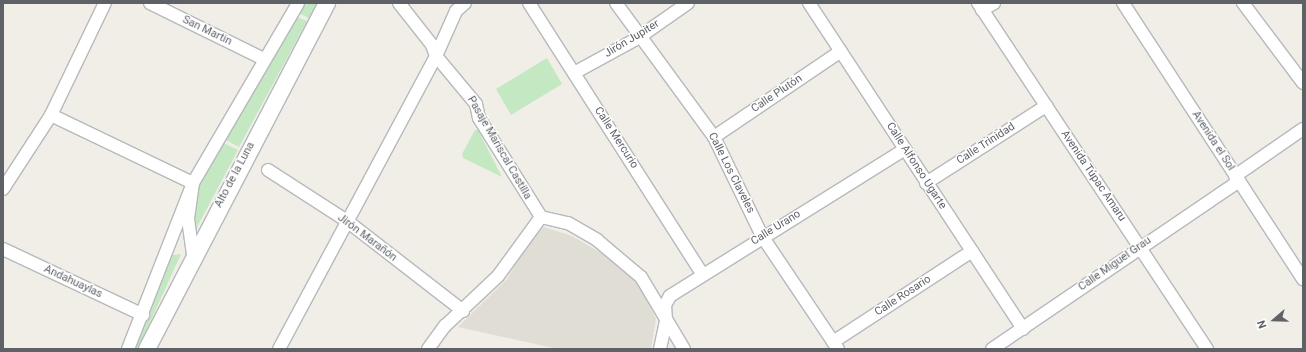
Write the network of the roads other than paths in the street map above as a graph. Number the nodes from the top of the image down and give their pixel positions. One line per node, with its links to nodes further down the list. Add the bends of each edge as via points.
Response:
1 (105, 3): 22 (street)
2 (150, 3): 18 (street, San Martin)
3 (327, 3): 37 (main road, Alto de la Luna)
4 (399, 3): 17 (street, Pasaje Mariscal Castilla, via 432,45)
5 (465, 3): 17 (street, via 456,11)
6 (529, 3): 19 (street, Calle Mercurio)
7 (616, 3): 15 (street, Calle Los Claveles)
8 (688, 3): 15 (street, Jirón Jupiter)
9 (809, 3): 16 (street, Calle Alfonso Ugarte)
10 (994, 3): 14 (street)
11 (1123, 3): 27 (street, Avenida el Sol)
12 (1243, 3): 20 (street)
13 (292, 5): 18 (street)
14 (980, 6): 21 (street, Avenida Túpac Amaru)
15 (638, 38): 19 (street, Jirón Jupiter); 24 (street, Calle Los Claveles)
16 (841, 51): 24 (street, Calle Plutón); 25 (street, Calle Alfonso Ugarte)
17 (436, 56): 31 (street, Pasaje Mariscal Castilla, via 476,104 479,118); 32 (street)
18 (264, 59): 28 (street)
19 (574, 73): 38 (street, Calle Mercurio)
20 (1303, 83)
21 (1046, 106): 29 (street, Calle Trinidad); 34 (street, Avenida Túpac Amaru)
22 (51, 115): 28 (street); 30 (street)
23 (1303, 129): 27 (street, Calle Miguel Grau)
24 (714, 137): 33 (street, Calle Los Claveles)
25 (905, 149): 29 (street, Calle Alfonso Ugarte); 33 (street, Calle Urano)
26 (268, 170): 32 (street, Jirón Marañón)
27 (1237, 178): 34 (street, Calle Miguel Grau); 39 (street, Avenida el Sol)
28 (193, 183): 37 (street, via 188,219); 41 (street)
29 (926, 183): 36 (street, Calle Alfonso Ugarte)
30 (3, 189)
31 (541, 217): 40 (street, via 498,276); 42 (street, via 568,223 614,252 641,276)
32 (347, 222): 40 (street, Jirón Marañón); 47 (street)
33 (762, 236): 38 (street, Calle Urano); 44 (street, Calle Los Claveles)
34 (1140, 246): 43 (street, Calle Miguel Grau); 52 (street, Avenida Túpac Amaru)
35 (3, 249): 41 (street, Andahuaylas)
36 (972, 251): 43 (street, Calle Alfonso Ugarte); 44 (street, Calle Rosario)
37 (194, 255): 46 (main road, Alto de la Luna)
38 (702, 274): 42 (street, Calle Urano, via 670,296 665,305)
39 (1303, 279)
40 (463, 311): 48 (street, via 445,326)
41 (143, 315): 45 (street)
42 (666, 320): 49 (street, Calle Urano); 50 (street)
43 (1023, 330): 51 (street, Calle Miguel Grau)
44 (836, 345)
45 (128, 349)
46 (147, 349)
47 (279, 349)
48 (428, 349)
49 (660, 349)
50 (684, 349)
51 (992, 349)
52 (1207, 349)

